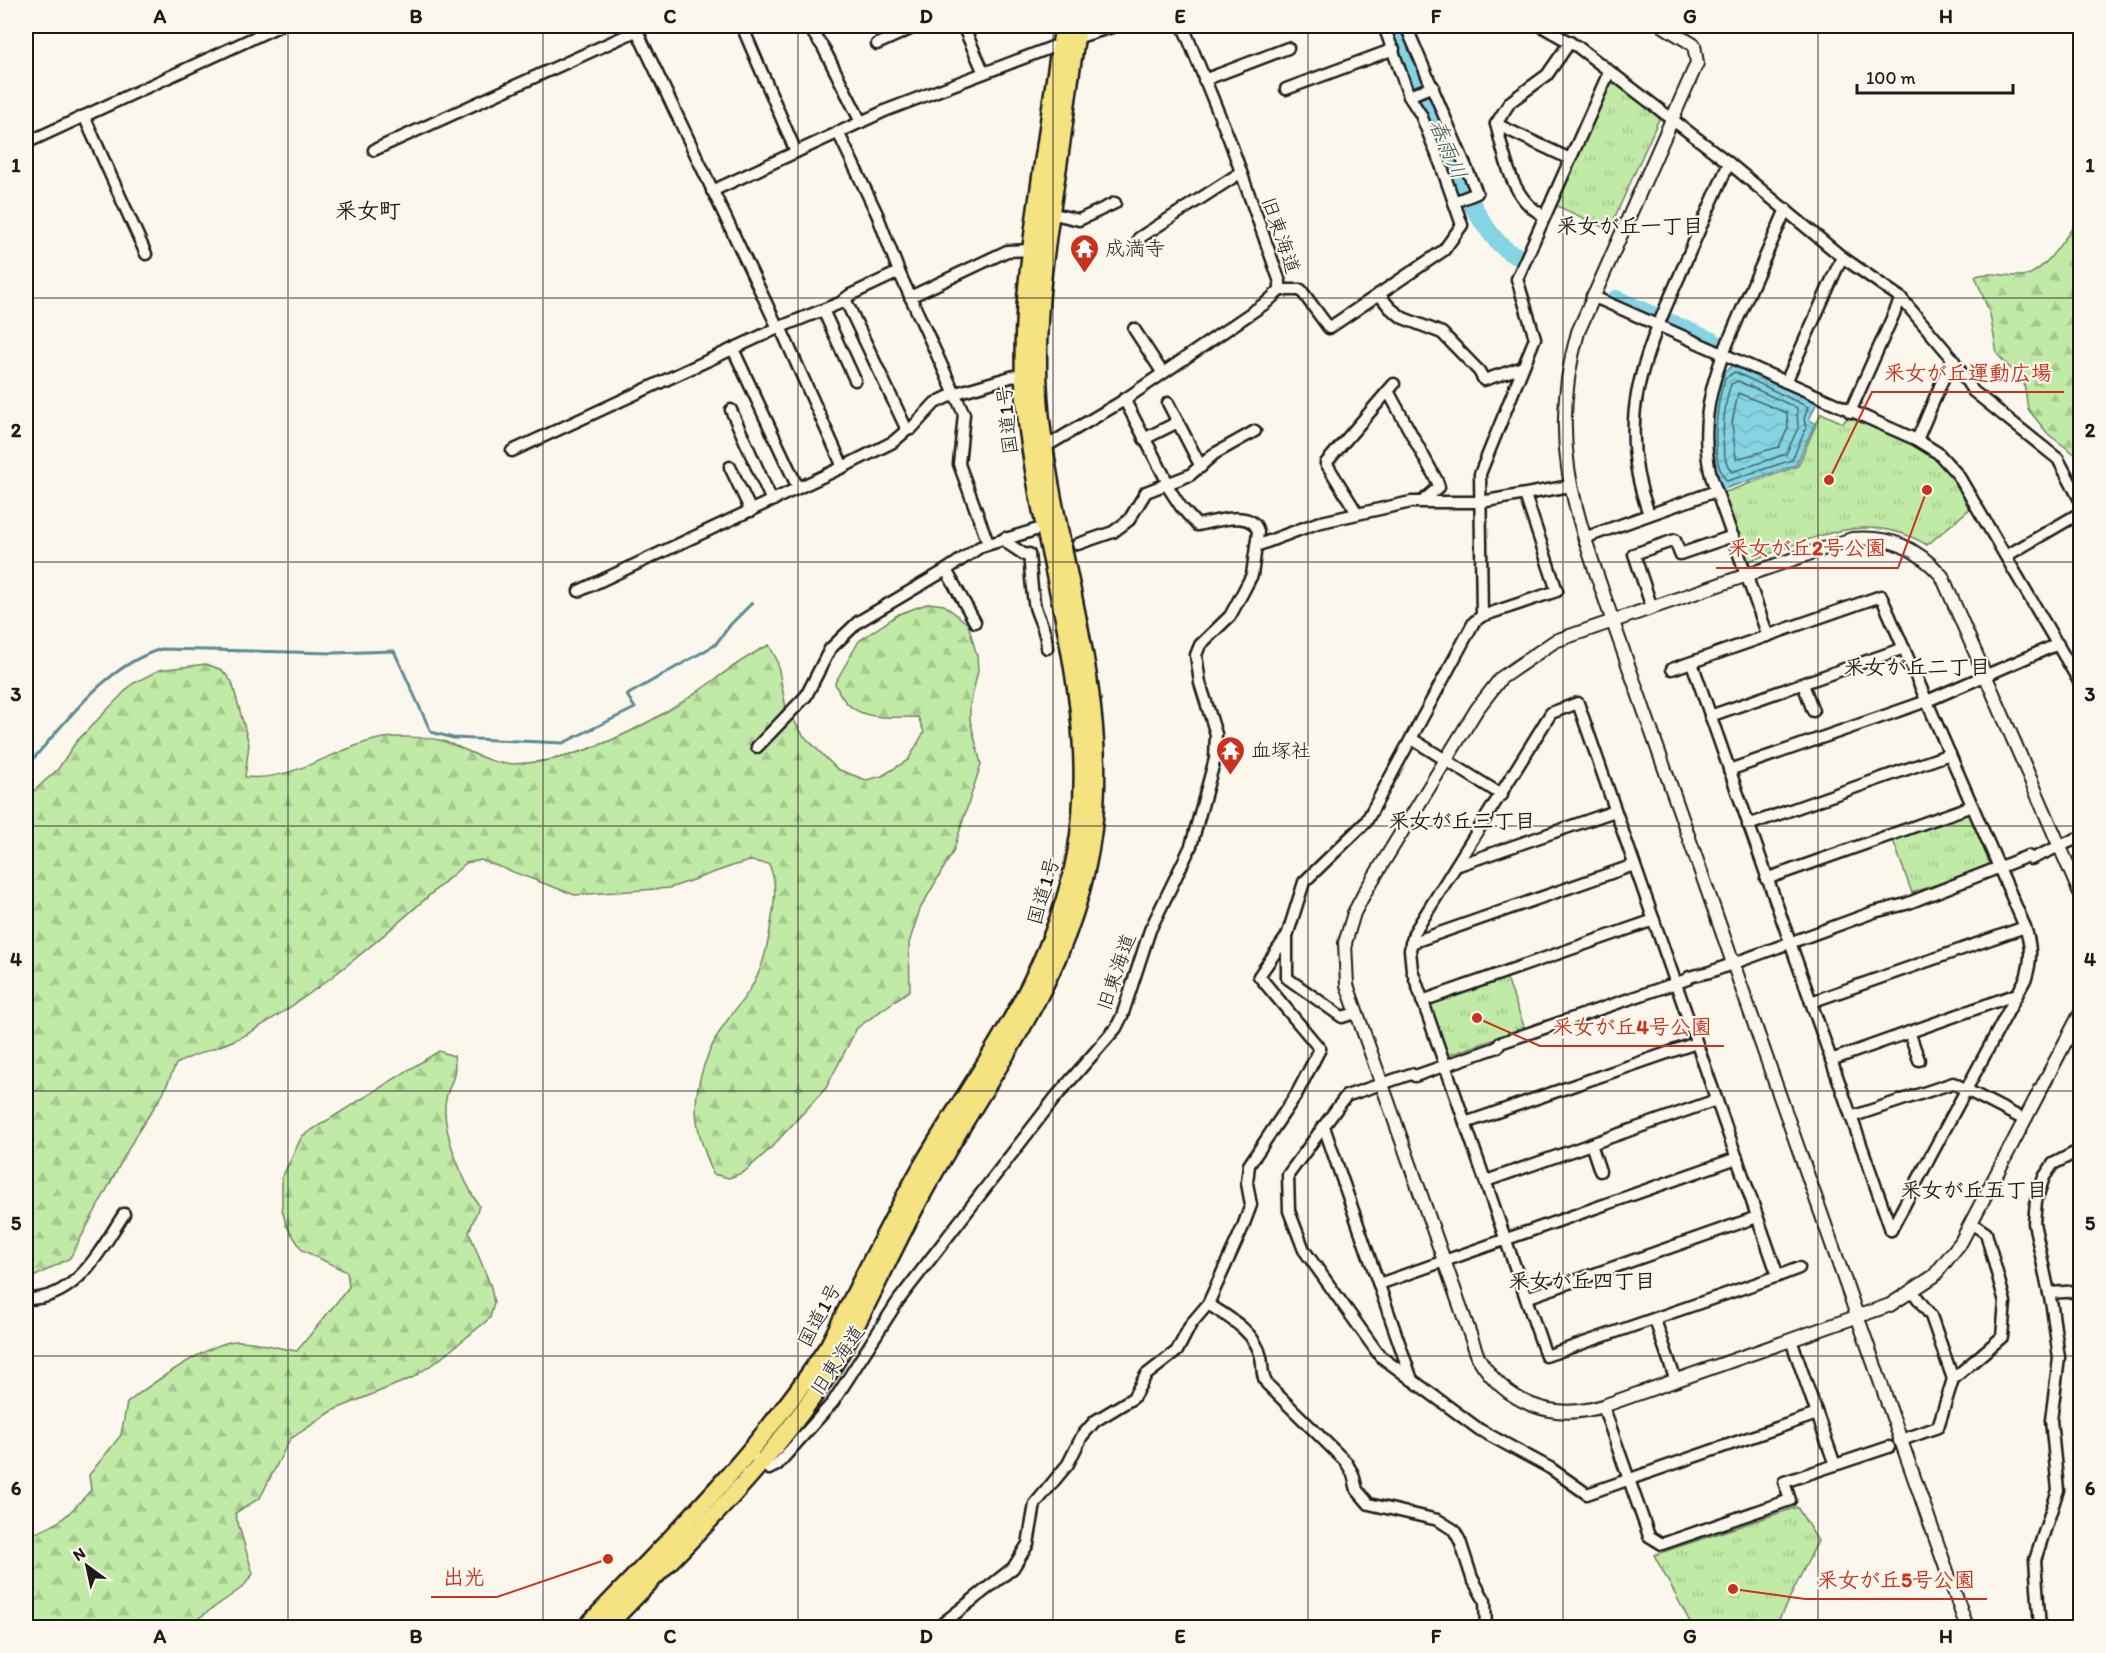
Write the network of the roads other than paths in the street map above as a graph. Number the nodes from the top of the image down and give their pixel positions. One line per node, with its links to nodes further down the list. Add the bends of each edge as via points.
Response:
1 (279, 26): 25 (street)
2 (742, 26): 32 (street)
3 (808, 26): 27 (street)
4 (916, 26): 15 (street)
5 (963, 26): 20 (street)
6 (1114, 26): 13 (street)
7 (1183, 26): 21 (street, 旧東海道)
8 (1384, 26): 18 (street)
9 (1407, 26): 22 (street)
10 (1541, 26): 14 (street)
11 (1663, 26): 26 (street, via 1694,45 1697,58)
12 (641, 27): 31 (street); 36 (street)
13 (1073, 30): 16 (highway, 国道1号); 40 (highway, 国道1号)
14 (1570, 42): 19 (street); 28 (street, via 1546,75 1510,102)
15 (878, 44)
16 (1060, 45): 20 (street); 43 (highway, 国道1号)
17 (1288, 48): 21 (street)
18 (1394, 49): 23 (street); 24 (street)
19 (1609, 72): 26 (street); 33 (street)
20 (984, 73): 27 (street)
21 (1204, 80): 35 (street, 旧東海道)
22 (1432, 86): 24 (street); 37 (street, via 1478,193)
23 (1286, 89)
24 (1412, 95): 37 (street)
25 (84, 116): 30 (street); 44 (street)
26 (1672, 119): 34 (street); 49 (street)
27 (861, 122): 29 (street)
28 (1496, 124): 33 (street); 41 (street, via 1510,177 1532,210)
29 (838, 132): 32 (street); 46 (street)
30 (26, 143)
31 (374, 150)
32 (796, 152): 36 (street)
33 (1570, 159): 41 (street)
34 (1729, 164): 39 (street); 54 (street)
35 (1240, 173): 42 (street); 47 (street, 旧東海道)
36 (712, 191): 55 (street)
37 (1456, 201): 48 (street, via 1462,222 1459,232 1443,250)
38 (1115, 203): 40 (street, via 1079,220)
39 (1786, 209): 45 (street); 58 (street)
40 (1050, 213): 61 (highway, 国道1号)
41 (1545, 216): 60 (street, via 1517,279 1535,338)
42 (1139, 238)
43 (1030, 250): 50 (street, via 1007,251); 61 (highway, 国道1号, via 1023,323)
44 (147, 254)
45 (1842, 257): 51 (street); 64 (street)
46 (899, 272): 50 (street); 52 (street)
47 (1280, 290): 48 (street, via 1301,290 1329,328); 62 (street, 旧東海道)
48 (1379, 294): 60 (street, via 1403,318 1442,333 1484,380)
49 (1592, 296): 54 (street); 81 (street, via 1576,339 1566,386)
50 (910, 297): 65 (street)
51 (1901, 298): 59 (street); 69 (street)
52 (845, 299): 53 (street); 71 (street)
53 (823, 310): 55 (street); 63 (street)
54 (1659, 320): 58 (street); 92 (street, via 1641,367 1633,431 1637,473)
55 (779, 329): 57 (street); 79 (street)
56 (1134, 329): 62 (street)
57 (733, 349): 76 (street); 82 (street)
58 (1722, 354): 64 (street); 83 (street, via 1711,383 1705,419 1708,462)
59 (1952, 358): 74 (street); 85 (street, via 1973,391 2058,459)
60 (1523, 367): 88 (street, via 1480,474)
61 (1030, 372): 65 (street); 75 (highway, 国道1号); 93 (highway, 国道1号, via 1031,454)
62 (1162, 372): 66 (street, 旧東海道)
63 (855, 380)
64 (1786, 382): 69 (street)
65 (956, 393): 71 (street, via 934,403); 97 (street, via 964,420 960,464)
66 (1124, 399): 73 (street, 旧東海道); 75 (street)
67 (1168, 404): 70 (street)
68 (731, 410): 86 (street)
69 (1850, 412): 74 (street)
70 (1178, 422): 73 (street); 77 (street)
71 (907, 430): 79 (street)
72 (1255, 431): 77 (street)
73 (1144, 439): 80 (street, 旧東海道)
74 (1917, 440): 100 (street, via 1938,453 1954,471)
75 (1045, 447): 93 (highway, 国道1号)
76 (512, 451)
77 (1201, 466): 80 (street)
78 (730, 467): 89 (street)
79 (843, 467): 82 (street)
80 (1167, 484): 98 (street, via 1146,492 1126,523); 99 (street, 旧東海道, via 1180,507 1197,525 1232,518 1250,520 1257,526)
81 (1570, 486): 84 (street); 96 (street)
82 (798, 488): 86 (street)
83 (1716, 491): 92 (street); 94 (street)
84 (1525, 495): 88 (street); 105 (street, via 1557,591)
85 (2080, 500)
86 (772, 501): 89 (street)
87 (1424, 501): 88 (street); 90 (street); 90 (street, via 1439,487 1391,387 1326,463)
88 (1481, 502): 105 (street)
89 (751, 511): 103 (street)
90 (1357, 513): 99 (street)
91 (2080, 513): 100 (street)
92 (1649, 514): 96 (street)
93 (1051, 525): 95 (street); 188 (highway, 国道1号, via 1088,682 1096,761 1090,853 1073,921 1036,1004 923,1193 834,1363 805,1409)
94 (1733, 536): 102 (street); 104 (street, via 1680,554 1675,540 1634,554)
95 (1005, 538): 97 (street); 110 (street, via 1025,555 1035,553 1032,588)
96 (1584, 538): 107 (street)
97 (988, 543): 101 (street)
98 (1078, 544)
99 (1256, 546): 188 (street, 旧東海道, via 1252,575 1242,594 1230,616 1200,645 1196,656 1216,734 1215,759 1191,846 1150,930 1116,1028 1055,1098 898,1301 833,1402 777,1465 769,1469)
100 (2006, 556): 109 (street)
101 (946, 570): 106 (street); 121 (street, via 892,600 843,634 830,649 806,696)
102 (1746, 574): 104 (street); 108 (street); 114 (street, via 1852,539 1874,537 1905,544 1942,576)
103 (579, 591)
104 (1652, 608): 107 (street)
105 (1482, 616): 120 (street, via 1474,622)
106 (975, 622)
107 (1613, 622): 123 (street, via 1555,641 1501,678 1476,709); 141 (street)
108 (1768, 636): 111 (street, via 1881,596); 112 (street)
109 (2058, 644): 114 (street); 115 (street)
110 (1047, 648)
111 (1904, 648): 116 (street); 117 (street)
112 (1692, 663): 113 (street); 119 (street)
113 (1672, 669)
114 (1987, 675): 117 (street); 130 (street)
115 (2080, 680)
116 (1803, 684): 118 (street); 119 (street)
117 (1927, 701): 122 (street); 124 (street)
118 (1813, 711)
119 (1710, 716): 124 (street)
120 (1412, 739): 123 (street); 138 (street, via 1366,822 1304,882)
121 (757, 747)
122 (1950, 754): 126 (street); 128 (street)
123 (1445, 760): 125 (street); 146 (street, via 1354,913 1344,957)
124 (1729, 770): 128 (street)
125 (1502, 795): 127 (street, via 1551,713 1578,704); 131 (street)
126 (1972, 806): 133 (street); 134 (street)
127 (1615, 811): 131 (street); 132 (street)
128 (1748, 825): 134 (street)
129 (2080, 837): 130 (street)
130 (2061, 845): 133 (street); 135 (street)
131 (1456, 866): 139 (street)
132 (1634, 866): 136 (street); 139 (street)
133 (1999, 869): 137 (street); 140 (street)
134 (1766, 879): 140 (street)
135 (2080, 893)
136 (1654, 920): 142 (street); 144 (street)
137 (2025, 927): 143 (street, via 2031,958); 145 (street)
138 (1287, 936): 146 (street, via 1287,978 1342,1017); 178 (street, via 1259,976 1320,1049 1296,1095 1250,1165 1247,1183 1251,1205)
139 (1411, 943): 144 (street, via 1412,970)
140 (1789, 943): 141 (street); 145 (street)
141 (1732, 963): 142 (street); 179 (street)
142 (1675, 984): 149 (street); 152 (street)
143 (2018, 994): 148 (street); 154 (street)
144 (1422, 1001): 152 (street)
145 (1811, 1002): 150 (street)
146 (1356, 1013): 153 (street)
147 (2080, 1014): 157 (street)
148 (1909, 1032): 150 (street); 151 (street)
149 (1696, 1043): 155 (street); 158 (street)
150 (1831, 1060): 156 (street)
151 (1919, 1060)
152 (1444, 1064): 153 (street); 158 (street)
153 (1382, 1086): 159 (street, via 1346,1096); 169 (street)
154 (1968, 1089): 156 (street, via 1953,1083); 156 (street, via 1891,1230); 157 (street)
155 (1716, 1100): 160 (street); 162 (street)
156 (1851, 1117)
157 (2025, 1120): 167 (street)
158 (1465, 1124): 164 (street)
159 (1324, 1127): 172 (street); 183 (street, via 1288,1175 1289,1211 1304,1250 1380,1356)
160 (1591, 1144): 163 (street); 164 (street)
161 (2080, 1150): 175 (street, via 2053,1164 2036,1201 2034,1223)
162 (1737, 1158): 166 (street); 168 (street)
163 (1600, 1171)
164 (1486, 1181): 168 (street)
165 (124, 1214): 177 (street, via 83,1274 64,1288)
166 (1757, 1217): 171 (street); 176 (street)
167 (1971, 1223): 174 (street, via 1949,1259); 182 (street, via 1986,1233 2005,1302 2002,1337)
168 (1506, 1240): 169 (street); 176 (street)
169 (1444, 1261): 172 (street); 185 (street, via 1472,1342 1495,1381 1525,1403 1543,1410 1579,1413)
170 (1799, 1268): 171 (street)
171 (1778, 1276): 180 (street)
172 (1379, 1284): 183 (street)
173 (2080, 1290): 175 (street)
174 (1913, 1292): 179 (street); 182 (street, via 1931,1316)
175 (2049, 1293): 196 (street, via 2059,1358 2051,1420 2058,1490 2036,1560)
176 (1526, 1298): 180 (street, via 1546,1356)
177 (26, 1299)
178 (1208, 1304): 193 (street, via 1191,1324 1172,1358 1146,1375 1133,1398 1095,1421 1082,1436 1068,1464 1035,1504 1028,1544 1013,1568); 194 (street, via 1240,1325 1253,1340 1259,1350 1263,1379 1346,1462 1362,1498 1376,1507 1438,1520 1454,1530 1485,1601)
179 (1857, 1317): 181 (street); 187 (street)
180 (1654, 1320): 184 (street)
181 (1791, 1340): 184 (street); 186 (street)
182 (1953, 1379): 187 (street, via 1938,1427)
183 (1413, 1380): 190 (street, via 1480,1430 1550,1468 1587,1494)
184 (1676, 1381): 185 (street)
185 (1603, 1406): 190 (street)
186 (1817, 1414): 189 (street); 190 (street)
187 (1894, 1444): 189 (street); 195 (street)
188 (755, 1458): 191 (highway, 国道1号)
189 (1834, 1465): 190 (street, via 1784,1482 1790,1500 1662,1544 1649,1536)
190 (1628, 1479)
191 (609, 1617): 192 (highway, 国道1号)
192 (585, 1628)
193 (936, 1628)
194 (1486, 1628)
195 (1967, 1628)
196 (2040, 1628)

